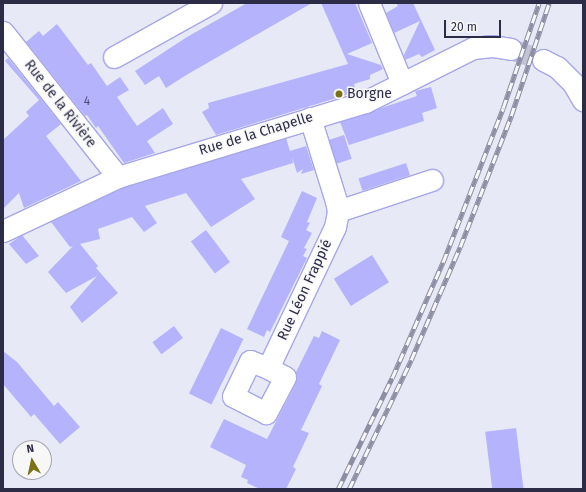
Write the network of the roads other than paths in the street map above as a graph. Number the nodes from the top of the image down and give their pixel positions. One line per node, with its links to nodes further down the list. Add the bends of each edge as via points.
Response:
1 (211, 3): 5 (street)
2 (369, 3): 7 (street)
3 (3, 32): 10 (street, Rue de la Rivière)
4 (511, 49): 7 (street, Rue de la Chapelle, via 492,46 473,48)
5 (114, 57)
6 (543, 60): 8 (street, via 557,67 573,83)
7 (402, 83): 9 (street, Rue de la Chapelle, via 365,102)
8 (583, 100)
9 (310, 118): 10 (street, Rue de la Chapelle); 12 (street, Rue Léon Frappié)
10 (118, 176): 13 (street, Rue de la Chapelle)
11 (432, 180): 12 (street)
12 (338, 211): 14 (street, Rue Léon Frappié, via 335,227)
13 (3, 231)
14 (268, 368)

